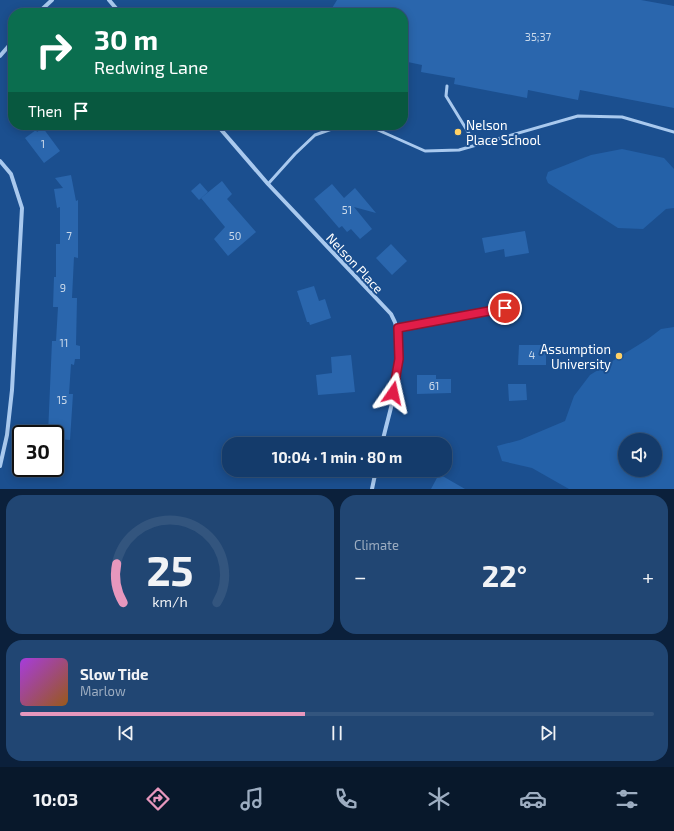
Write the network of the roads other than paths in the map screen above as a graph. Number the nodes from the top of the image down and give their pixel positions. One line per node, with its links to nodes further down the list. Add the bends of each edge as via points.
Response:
1 (52, 0): 3 (street)
2 (109, 0): 4 (street)
3 (43, 8)
4 (116, 8)
5 (8, 47): 6 (street)
6 (0, 56)
7 (447, 86): 12 (lane, via 446,96)
8 (221, 130): 14 (street, Nelson Place)
9 (330, 130): 14 (lane, via 316,135)
10 (378, 130): 12 (lane, via 425,151 459,150)
11 (674, 132): 12 (lane, via 622,117 578,116)
12 (476, 145)
13 (0, 161): 18 (street, via 11,174 22,208 12,390 7,435)
14 (268, 184): 16 (street, Nelson Place, via 390,314)
15 (505, 308): 16 (street)
16 (398, 328): 17 (street, via 399,359)
17 (383, 437)
18 (0, 466)
19 (375, 477): 20 (street)
20 (372, 489)

